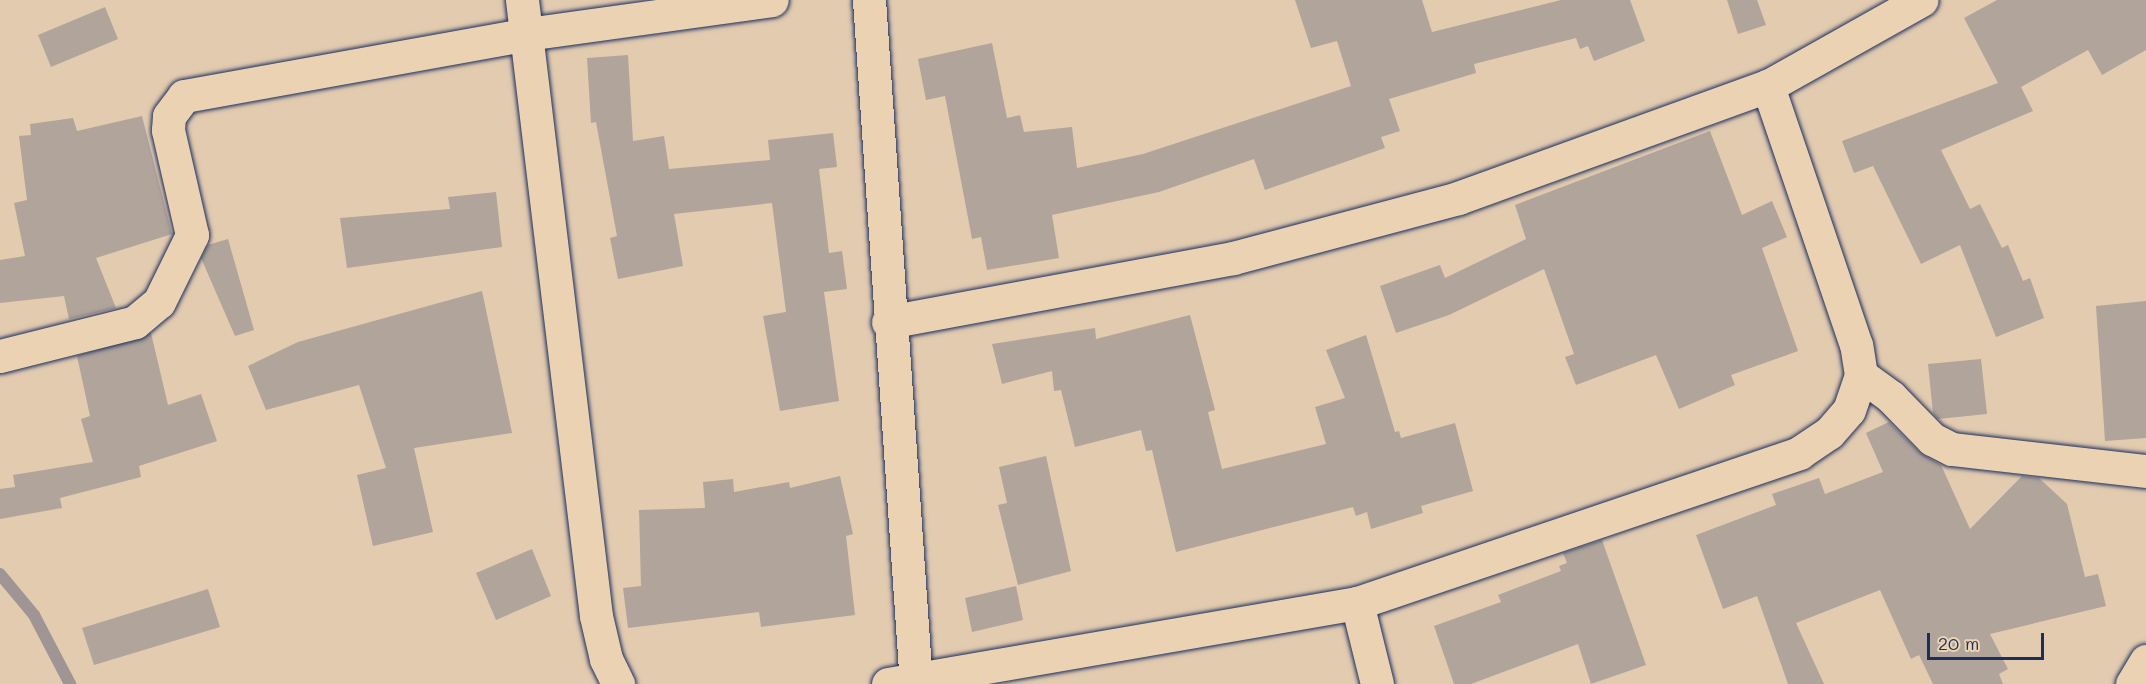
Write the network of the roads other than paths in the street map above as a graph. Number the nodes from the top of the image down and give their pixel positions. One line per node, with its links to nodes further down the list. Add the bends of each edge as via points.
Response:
1 (522, 0): 5 (street)
2 (772, 0): 5 (street)
3 (869, 0): 7 (street)
4 (1921, 0): 6 (street)
5 (527, 33): 8 (street, via 184,96 169,116 168,130 192,235 159,302 135,322); 14 (street, via 596,616 606,659)
6 (1768, 86): 7 (street, via 1458,198 1233,258); 9 (street, via 1856,345)
7 (888, 322): 13 (street)
8 (0, 356)
9 (1861, 375): 10 (street, via 1891,397 1932,439 1952,449); 11 (street, via 1849,410 1829,433 1799,453)
10 (2146, 471)
11 (1357, 603): 13 (street); 15 (street)
12 (2146, 662): 16 (street)
13 (906, 683)
14 (618, 684)
15 (1377, 684)
16 (2132, 684)

